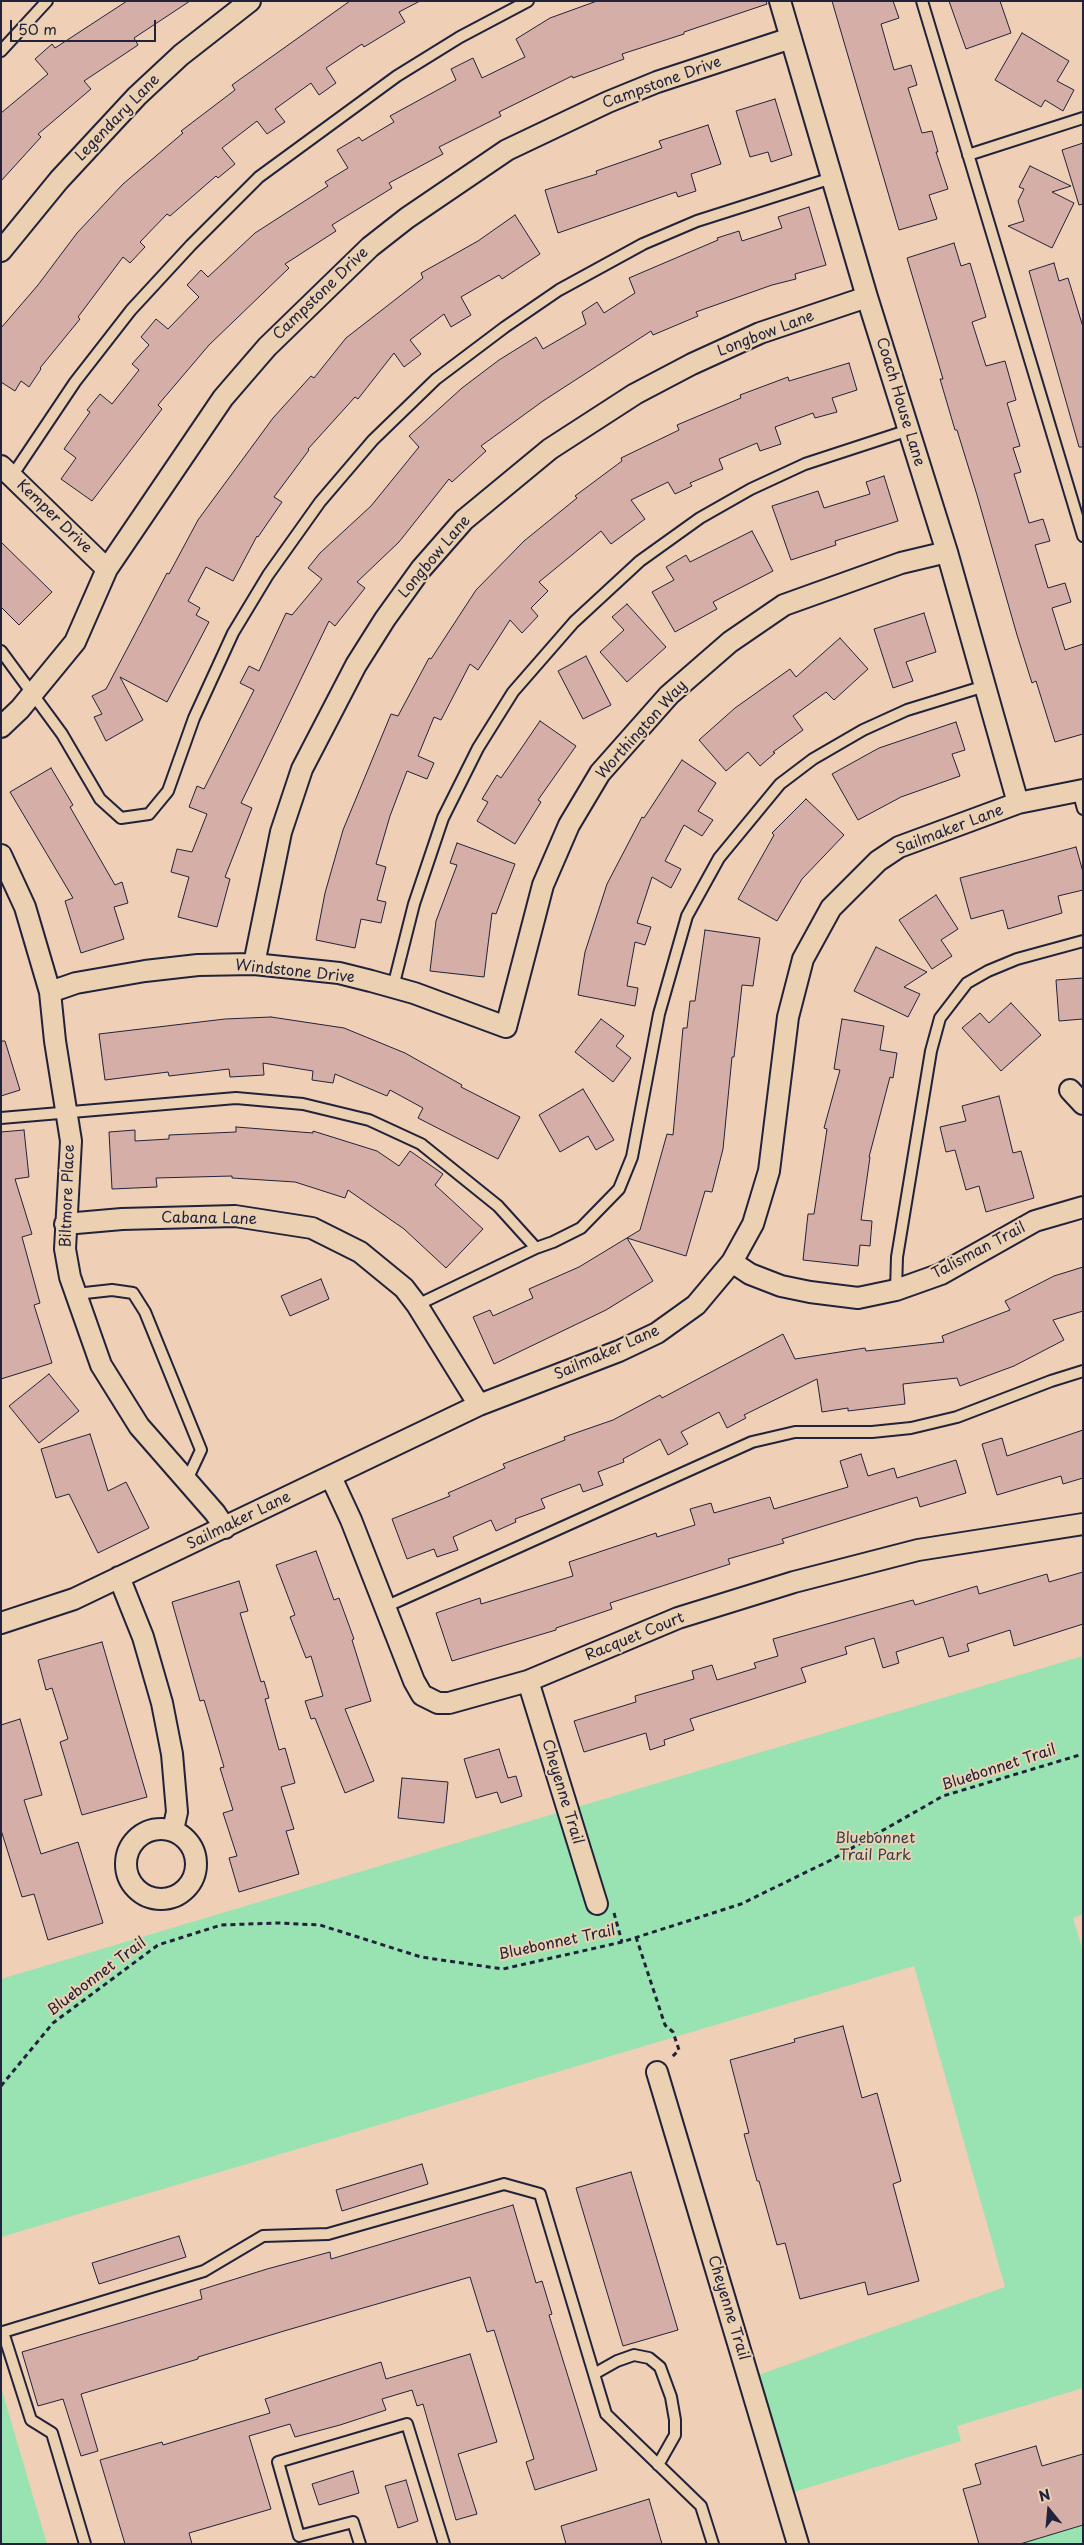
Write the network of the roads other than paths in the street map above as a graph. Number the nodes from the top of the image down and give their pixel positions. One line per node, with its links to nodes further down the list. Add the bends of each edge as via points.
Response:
1 (47, 1): 7 (lane)
2 (250, 1): 11 (street, Legendary Lane, via 137,96 65,173)
3 (528, 1): 14 (lane, via 460,37 397,76 259,178 131,310)
4 (780, 1): 6 (street, Coach House Lane)
5 (922, 1): 9 (lane)
6 (791, 38): 10 (street, Coach House Lane); 17 (street, Campstone Drive, via 657,82 608,102 507,150 407,218 370,247 266,347 223,398)
7 (1, 51)
8 (1083, 118): 9 (lane)
9 (968, 155): 15 (lane)
10 (832, 178): 12 (street, Coach House Lane); 20 (lane, via 697,220 643,244 559,290 436,379 373,440 320,502 268,575 233,633 198,709 168,790 149,814 121,818 100,799 62,734)
11 (1, 251)
12 (867, 297): 13 (street, Coach House Lane); 26 (street, Longbow Lane, via 760,333 635,394 550,449 464,520 421,569 385,619 356,665 302,768 281,832)
13 (909, 430): 16 (street, Coach House Lane); 27 (lane, via 805,464 700,518 640,560 574,622 514,692 478,748 443,818 414,904)
14 (6, 471): 17 (street, Kemper Drive)
15 (1083, 536)
16 (947, 552): 19 (street, Coach House Lane); 29 (street, Worthington Way, via 901,564 784,605 730,642 669,695 600,773 569,825 543,885)
17 (107, 569): 20 (street, Campstone Drive, via 75,642)
18 (1, 651): 20 (lane)
19 (985, 686): 23 (street, Coach House Lane); 34 (lane, via 907,710 862,730 814,759 780,784 719,858 687,916 659,1014 632,1157 619,1189 581,1228)
20 (32, 695): 21 (street, Campstone Drive)
21 (1, 727)
22 (1081, 797): 23 (street, Sailmaker Lane)
23 (1018, 803): 35 (street, Sailmaker Lane, via 899,847 878,861 832,908 816,932 802,959 788,1017 769,1171 762,1199 753,1224)
24 (1, 855): 28 (street, Biltmore Place, via 25,907)
25 (1083, 941): 36 (lane, via 1017,959 988,971 967,983 940,1018 931,1051 897,1257)
26 (254, 964): 27 (street, Windstone Drive, via 339,973); 28 (street, Windstone Drive, via 198,965 145,971 76,983)
27 (394, 987): 29 (street, Windstone Drive)
28 (50, 992): 30 (street, Biltmore Place)
29 (506, 1027)
30 (68, 1111): 31 (lane); 33 (street, Biltmore Place, via 71,1141); 34 (lane, via 236,1098 303,1104 369,1120 421,1144 498,1206)
31 (1, 1118)
32 (1083, 1207): 36 (street, Talisman Trail, via 1036,1221 941,1274)
33 (65, 1224): 37 (street, Biltmore Place, via 65,1249); 38 (street, Cabana Lane, via 235,1216 312,1228 360,1252 404,1288)
34 (536, 1248): 38 (lane)
35 (732, 1262): 36 (street, Talisman Trail, via 750,1274 781,1286 810,1292 858,1298); 40 (street, Sailmaker Lane, via 696,1305 658,1333)
36 (896, 1290)
37 (76, 1294): 42 (street, Biltmore Place, via 101,1365 139,1426); 42 (lane, via 112,1290 133,1293 148,1321 201,1450)
38 (417, 1305): 40 (street, Cabana Lane)
39 (1083, 1371): 46 (lane, via 1051,1380 957,1417 911,1428 872,1432 795,1432 752,1442)
40 (479, 1405): 41 (street, Sailmaker Lane)
41 (331, 1477): 44 (street, Sailmaker Lane); 46 (street, Racquet Court)
42 (186, 1482): 44 (street, Biltmore Place)
43 (1083, 1524): 48 (street, Racquet Court, via 918,1550 864,1562 678,1618)
44 (225, 1528): 45 (street, Sailmaker Lane)
45 (119, 1577): 47 (street, Sailmaker Lane, via 74,1599); 49 (street, via 143,1637 162,1703 173,1764 177,1812)
46 (385, 1607): 48 (street, Racquet Court, via 414,1681 429,1700 448,1703)
47 (1, 1623)
48 (528, 1681): 50 (street, Cheyenne Trail)
49 (173, 1830)
50 (596, 1904)
51 (656, 2072): 58 (street, Cheyenne Trail)
52 (594, 2374): 53 (lane, via 606,2414); 53 (lane, via 634,2355 649,2358 660,2367 671,2398 675,2435); 54 (lane, via 540,2194 504,2184 328,2234 263,2236 204,2271 3,2332 31,2420 52,2433)
53 (658, 2465): 57 (lane, via 701,2506)
54 (85, 2544)
55 (360, 2544): 56 (lane, via 353,2522 299,2536 278,2462 407,2424)
56 (444, 2544)
57 (713, 2544)
58 (798, 2544)

